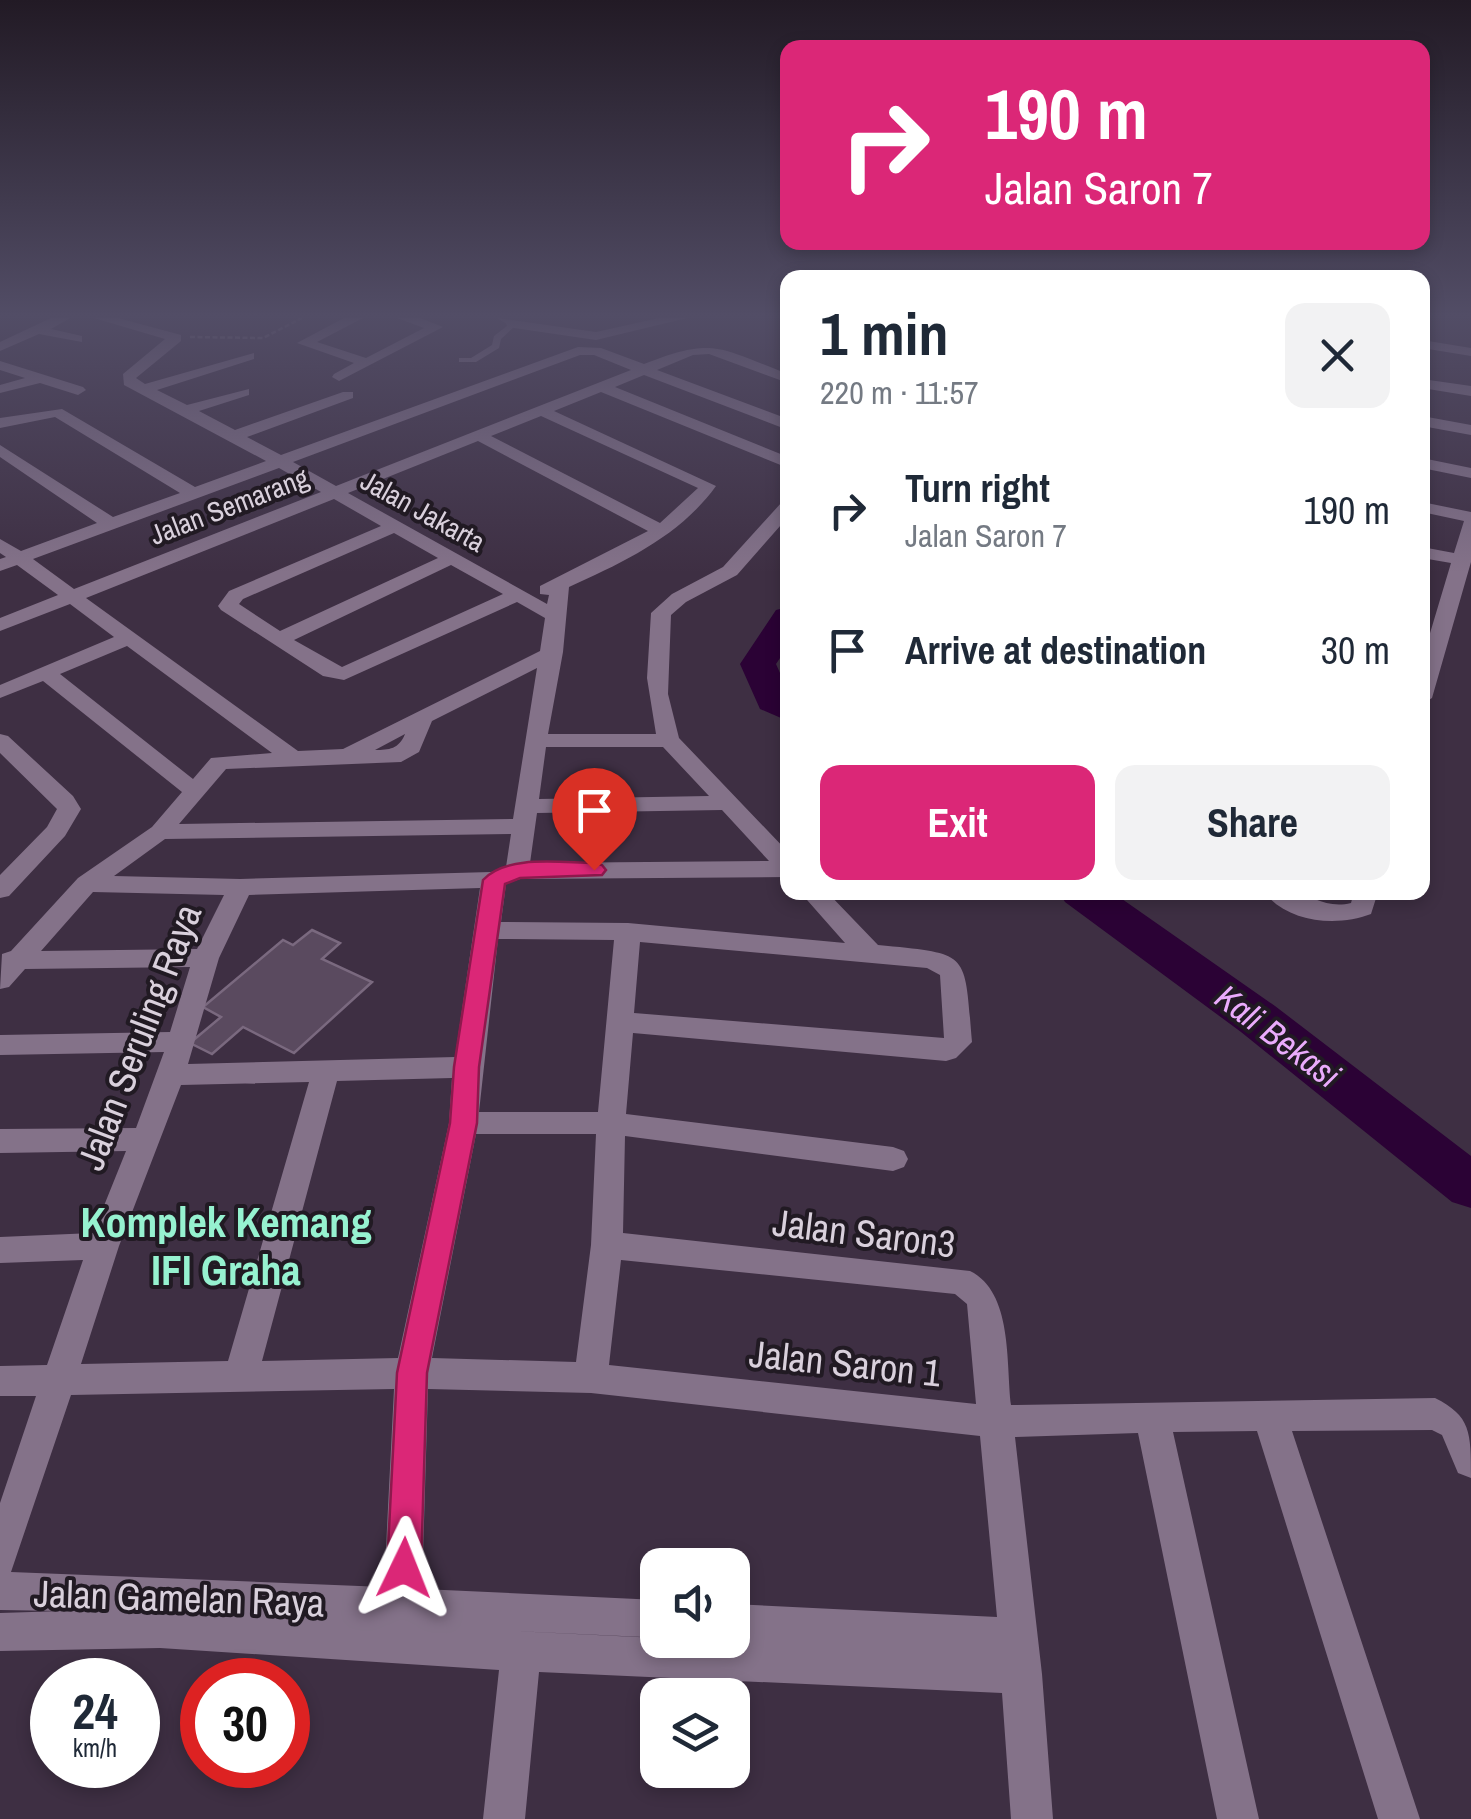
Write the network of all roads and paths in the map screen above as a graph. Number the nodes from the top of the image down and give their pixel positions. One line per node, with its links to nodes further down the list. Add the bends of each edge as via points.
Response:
1 (172, 403): 8 (street, Jalan Jakarta)
2 (210, 403): 8 (street)
3 (326, 403): 15 (street)
4 (436, 403): 18 (street)
5 (558, 403): 9 (street, Jalan Semarang)
6 (642, 403): 17 (street)
7 (733, 403): 10 (street)
8 (187, 410): 15 (street, Jalan Jakarta)
9 (540, 410): 14 (street, Jalan Semarang); 28 (street, via 707,483 695,503)
10 (780, 422)
11 (1430, 422): 13 (street)
12 (0, 424): 21 (street, via 58,412)
13 (1471, 430)
14 (478, 435): 22 (street, Jalan Semarang); 28 (street)
15 (234, 436): 18 (street, Jalan Jakarta)
16 (0, 450): 26 (street)
17 (780, 459)
18 (281, 462): 21 (street); 22 (street, Jalan Jakarta)
19 (1430, 465): 20 (street)
20 (1471, 473)
21 (194, 494): 26 (street)
22 (336, 494): 27 (street, Jalan Jakarta); 35 (street, Jalan Semarang)
23 (1430, 509): 25 (street)
24 (780, 515): 48 (street, via 730,571 661,613 659,719)
25 (1471, 520): 32 (street)
26 (111, 524): 33 (street)
27 (395, 526): 31 (street, Jalan Jakarta); 42 (street, via 227,602)
28 (660, 531): 34 (street)
29 (0, 544): 33 (street)
30 (1430, 554): 32 (street)
31 (452, 558): 36 (street, Jalan Jakarta); 42 (street)
32 (1463, 560): 38 (street)
33 (9, 562): 35 (street)
34 (560, 584): 36 (street); 39 (street)
35 (74, 595): 40 (street, Jalan Semarang); 41 (street)
36 (521, 597): 39 (street, Jalan Jakarta); 42 (street, via 351,673 330,672)
37 (1430, 612): 38 (street)
38 (1446, 615): 44 (street)
39 (555, 616): 43 (street)
40 (0, 624)
41 (131, 638): 45 (street); 52 (street)
42 (279, 639)
43 (553, 652): 47 (street); 50 (street)
44 (1430, 664)
45 (45, 673): 46 (street); 54 (street)
46 (0, 692)
47 (423, 716): 51 (street); 51 (street, via 404,753)
48 (668, 740): 50 (street); 56 (street)
49 (0, 741): 64 (street, via 69,810 58,831)
50 (538, 741): 57 (street)
51 (346, 755): 52 (street)
52 (294, 759): 53 (street)
53 (219, 763): 54 (street); 55 (street)
54 (164, 766): 55 (street)
55 (196, 792): 58 (street)
56 (732, 803): 57 (street); 59 (street)
57 (523, 816): 58 (street); 61 (street)
58 (160, 832): 62 (street)
59 (780, 859)
60 (780, 868): 61 (street)
61 (506, 876): 63 (street); 68 (street)
62 (87, 884): 63 (street); 72 (street)
63 (240, 887): 71 (street, Jalan Seruling Raya)
64 (0, 890)
65 (820, 900): 70 (street)
66 (1289, 900): 67 (street, via 1348,915)
67 (1364, 900)
68 (486, 930): 69 (street); 76 (street)
69 (628, 932): 70 (street); 73 (street)
70 (873, 956): 73 (street, via 946,965 953,974 958,1042 946,1051)
71 (206, 958): 72 (street); 74 (street, Jalan Seruling Raya)
72 (6, 967)
73 (620, 1022): 80 (street)
74 (179, 1042): 75 (street); 78 (street, Jalan Seruling Raya)
75 (0, 1046)
76 (467, 1067): 77 (street); 79 (street)
77 (326, 1071): 78 (street); 88 (street)
78 (171, 1076): 81 (street, Jalan Seruling Raya)
79 (464, 1123): 80 (street); 87 (street)
80 (611, 1123): 83 (street); 84 (street)
81 (144, 1139): 82 (street); 85 (street, Jalan Seruling Raya)
82 (0, 1141)
83 (894, 1159)
84 (608, 1244): 89 (street); 94 (street, Jalan Saron3, via 959,1281 983,1302)
85 (102, 1246): 86 (street); 90 (street, Jalan Seruling Raya)
86 (0, 1250)
87 (412, 1373): 88 (street, Jalan Saron 1); 89 (street, Jalan Saron 1); 101 (street)
88 (241, 1375): 90 (street, Jalan Saron 1)
89 (590, 1378): 94 (street, Jalan Saron 1)
90 (59, 1380): 91 (street, Jalan Saron 1); 96 (street, Jalan Seruling Raya)
91 (0, 1381)
92 (1152, 1416): 93 (street, Jalan Saron 1); 94 (street, Jalan Saron 1); 107 (street)
93 (1270, 1416): 95 (street, Jalan Saron 1, via 1435,1414 1454,1424); 108 (street)
94 (996, 1422): 104 (street, Jalan Saron3)
95 (1471, 1460)
96 (0, 1558)
97 (0, 1592): 101 (street, Jalan Gamelan Raya)
98 (493, 1612): 99 (street, Jalan Gamelan Raya); 101 (street, Jalan Gamelan Raya); 103 (street)
99 (640, 1619)
100 (750, 1625): 104 (street)
101 (398, 1626): 102 (street, Jalan Gamelan Raya); 103 (street, Jalan Gamelan Raya)
102 (0, 1632)
103 (503, 1651): 104 (street, Jalan Gamelan Raya); 105 (street)
104 (1020, 1656): 106 (street, Jalan Saron3)
105 (504, 1819)
106 (1032, 1819)
107 (1238, 1819)
108 (1399, 1819)

